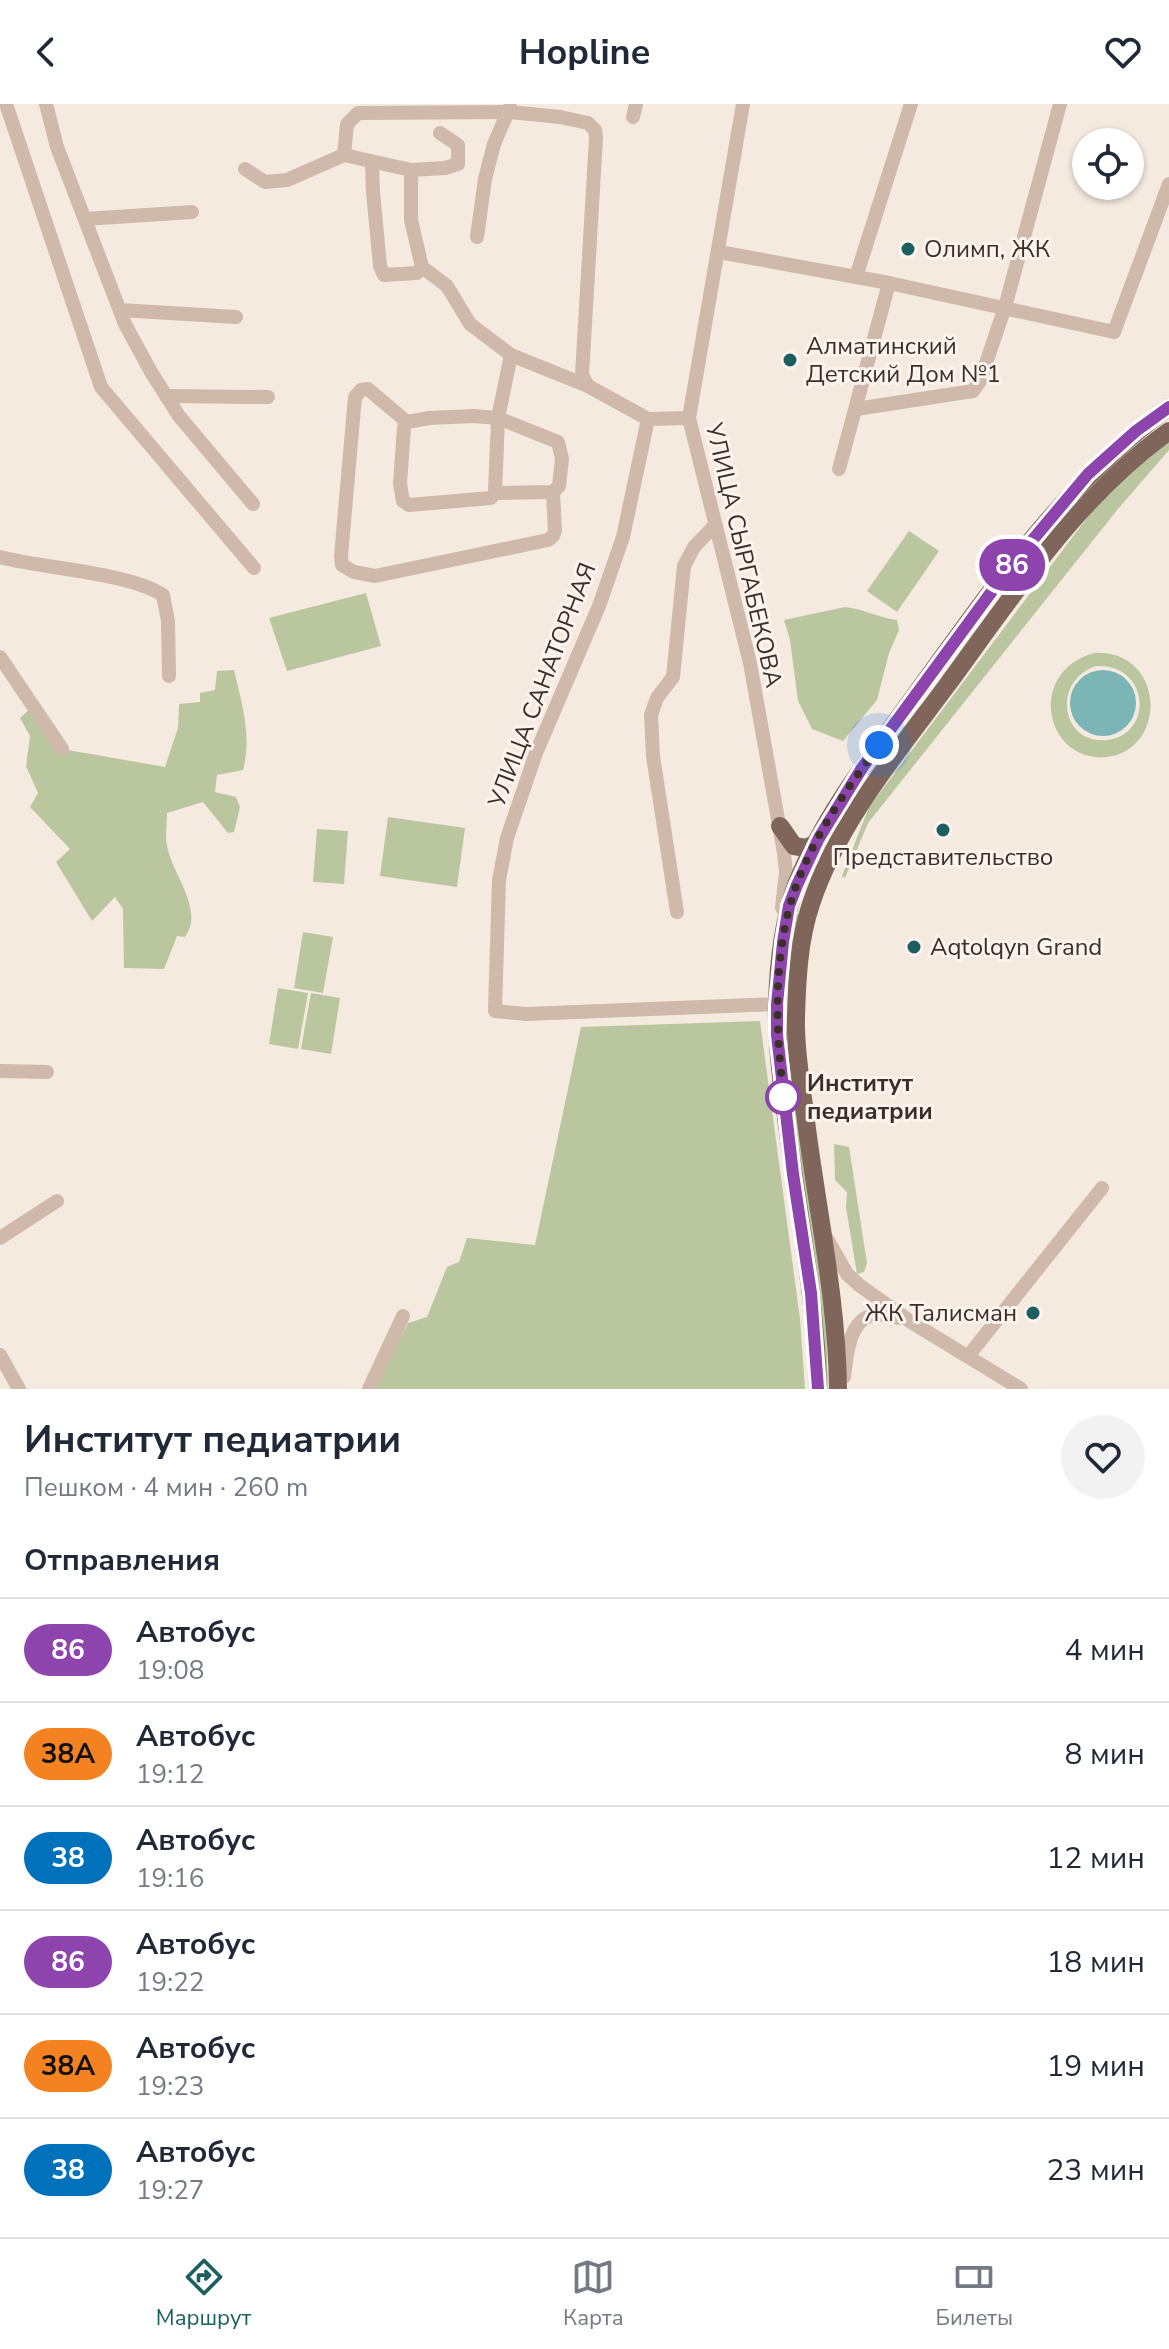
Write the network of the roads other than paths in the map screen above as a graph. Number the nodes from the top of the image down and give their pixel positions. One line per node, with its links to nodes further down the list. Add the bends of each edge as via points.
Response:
1 (6, 104): 40 (street, via 101,387)
2 (46, 104): 14 (street)
3 (743, 104): 16 (street, УЛИЦА СЫРГАБЕКОВА)
4 (911, 104): 18 (street)
5 (1060, 104): 20 (street)
6 (510, 108): 8 (street, via 358,113 347,124); 15 (street, via 491,156); 24 (street, via 588,123 595,130 582,375)
7 (440, 133): 11 (street, via 458,145 458,164)
8 (344, 155): 9 (street); 10 (street, via 287,180 265,182)
9 (372, 162): 11 (street); 17 (street, via 384,275 417,273)
10 (245, 169)
11 (411, 170): 17 (street, via 411,220)
12 (1169, 184): 20 (street, via 1114,332)
13 (192, 212): 14 (street)
14 (85, 219): 21 (street)
15 (477, 237)
16 (719, 252): 18 (street); 30 (street, УЛИЦА СЫРГАБЕКОВА)
17 (422, 267): 23 (street, via 447,286 470,324)
18 (856, 277): 19 (street)
19 (889, 283): 20 (street); 28 (street)
20 (1005, 307): 28 (street, via 973,391)
21 (120, 310): 22 (street); 25 (street)
22 (236, 317)
23 (511, 355): 24 (street); 29 (street)
24 (588, 386): 31 (street)
25 (166, 396): 26 (street); 37 (street)
26 (268, 397)
27 (1169, 407): 45 (main road, via 1088,474 1057,508 862,768)
28 (856, 409): 34 (street)
29 (498, 418): 32 (street); 35 (street, via 558,442 562,459 559,486); 36 (street)
30 (689, 418): 31 (street); 38 (street, УЛИЦА СЫРГАБЕКОВА)
31 (648, 419): 47 (street, УЛИЦА САНАТОРНАЯ, via 623,537 507,838 499,880 495,1011)
32 (407, 422): 35 (street, via 368,389 355,397 341,556 342,565 354,572 375,576 548,540 555,531); 36 (street, via 403,501 409,505 491,498)
33 (1169, 431): 52 (main road, via 1123,467 1019,587 893,758 846,830 810,905 796,1021)
34 (839, 469)
35 (553, 492): 36 (street)
36 (495, 493)
37 (253, 504)
38 (715, 525): 44 (street, УЛИЦА СЫРГАБЕКОВА, via 750,663); 46 (street, via 684,566 673,677 651,715)
39 (0, 557): 42 (street, via 98,575 163,595)
40 (254, 568)
41 (0, 657): 43 (street)
42 (169, 676)
43 (62, 749)
44 (780, 826): 45 (main road, via 794,846); 47 (street, УЛИЦА СЫРГАБЕКОВА, via 786,872 776,945)
45 (817, 843): 47 (main road, via 789,906)
46 (677, 912)
47 (777, 1004): 60 (main road)
48 (0, 1071): 49 (street)
49 (47, 1072)
50 (1102, 1188): 57 (street)
51 (57, 1201): 53 (street)
52 (822, 1230): 55 (street, via 847,1274); 61 (main road)
53 (0, 1238)
54 (403, 1316): 59 (street)
55 (911, 1322): 57 (street); 61 (street, via 885,1313 856,1326)
56 (0, 1355): 58 (street)
57 (969, 1355): 62 (street)
58 (19, 1389)
59 (369, 1389)
60 (818, 1389)
61 (840, 1389)
62 (1021, 1389)

